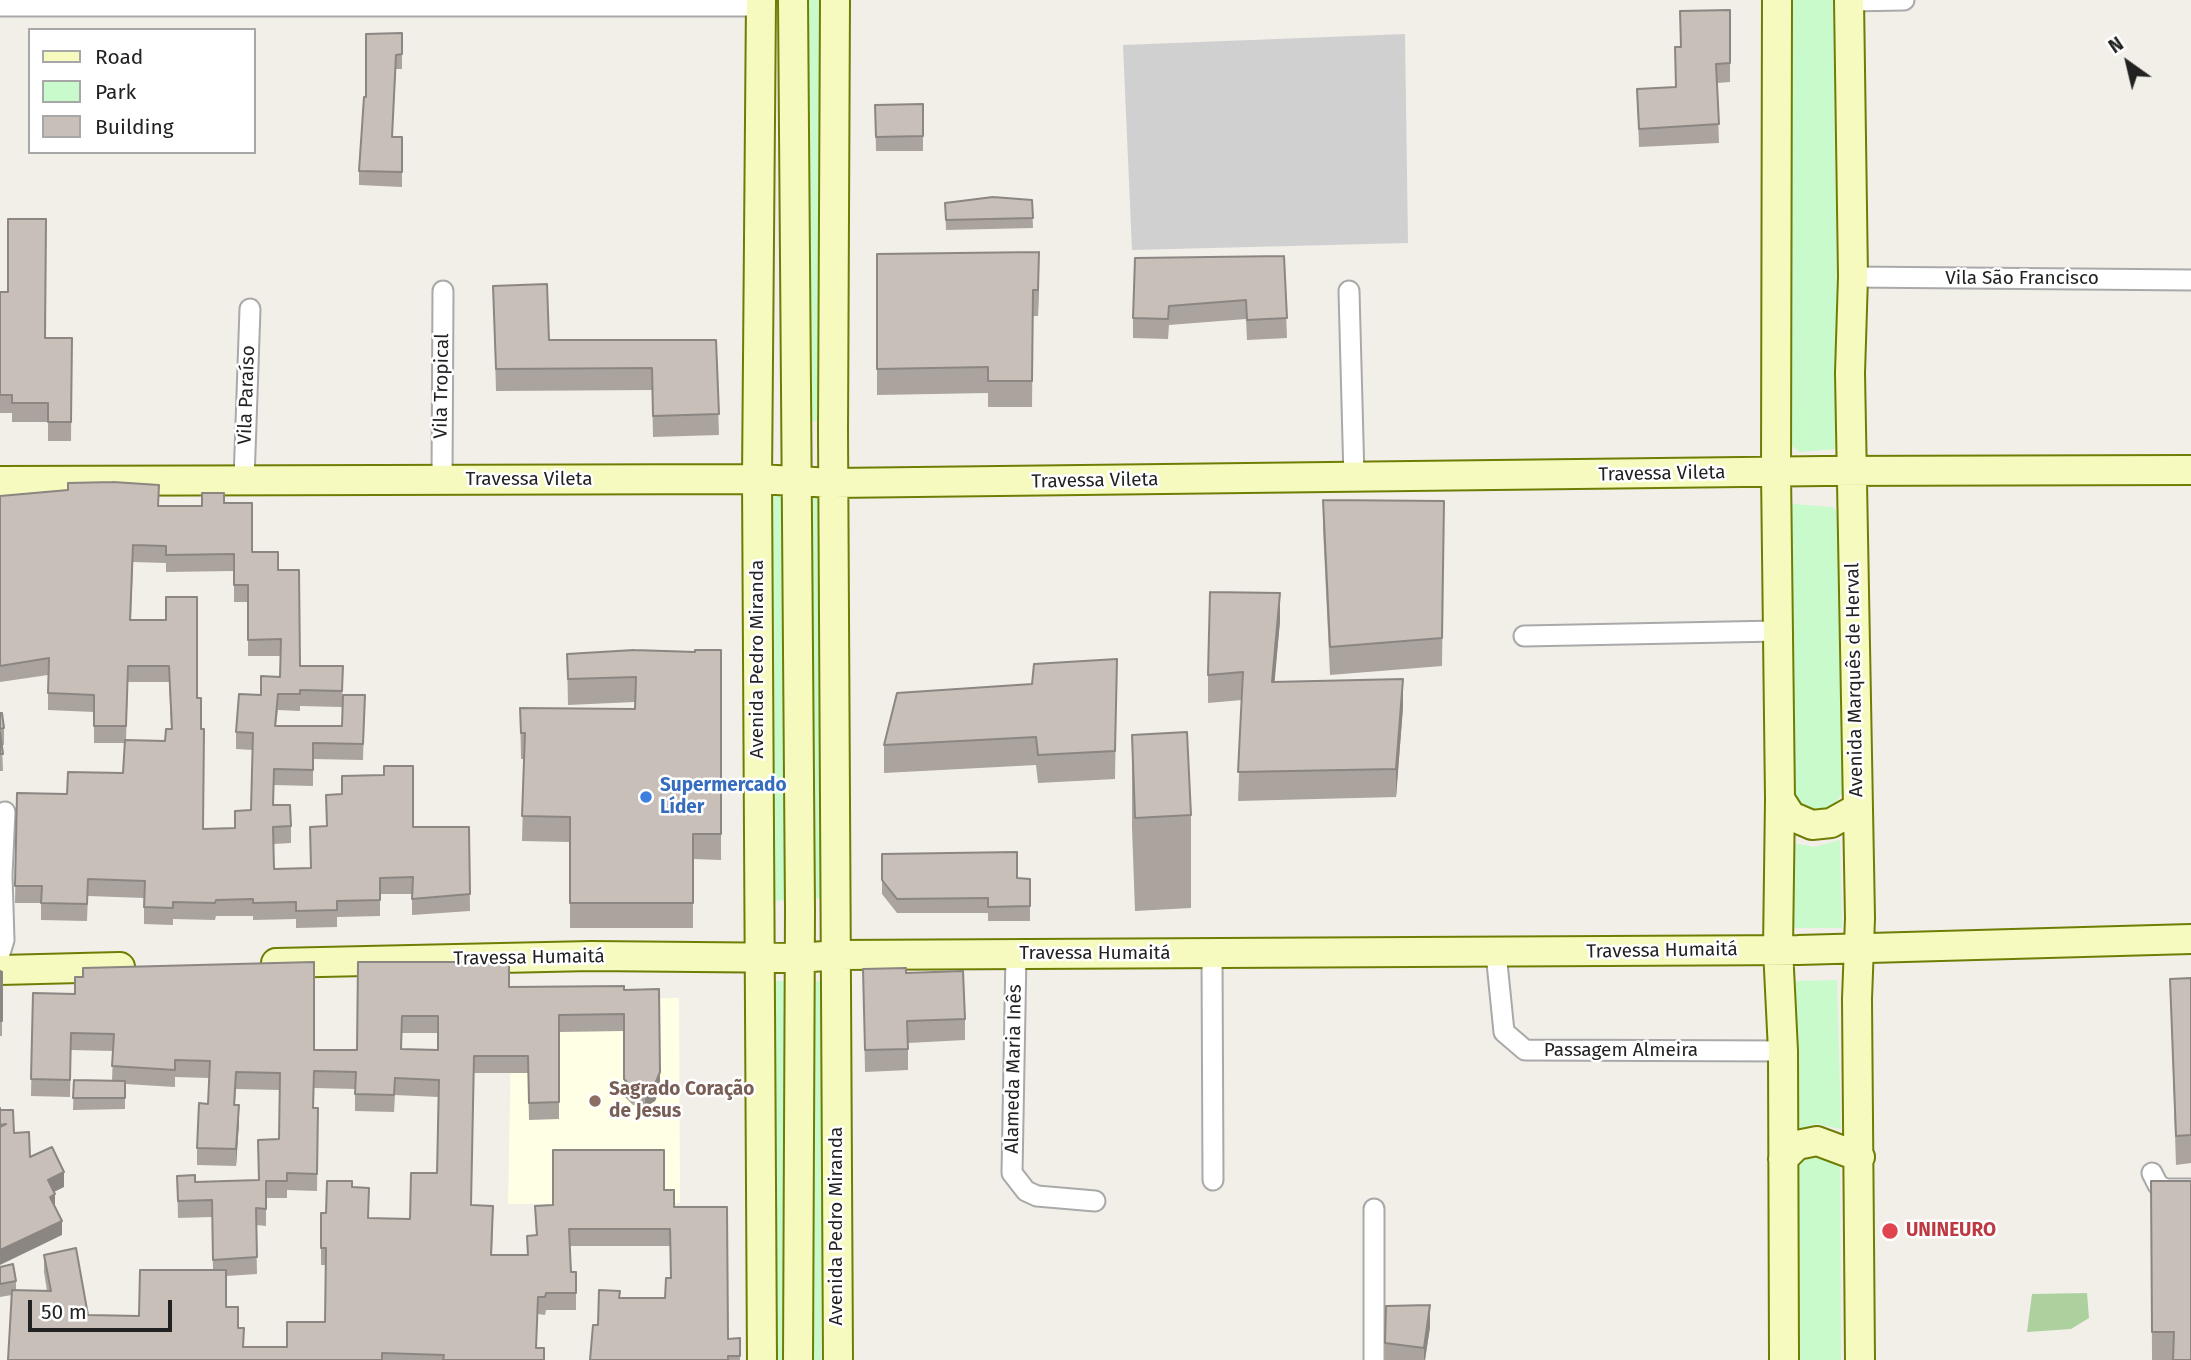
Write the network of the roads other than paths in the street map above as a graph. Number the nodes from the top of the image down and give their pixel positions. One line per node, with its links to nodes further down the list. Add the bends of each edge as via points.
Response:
1 (793, 0): 21 (main road, Avenida Pedro Miranda)
2 (835, 0): 22 (main road, Avenida Pedro Miranda)
3 (1777, 0): 14 (main road)
4 (1849, 0): 5 (street); 8 (main road, Avenida Marquês de Herval)
5 (1904, 0)
6 (762, 3): 7 (street); 18 (main road, Avenida Pedro Miranda)
7 (0, 6)
8 (1853, 277): 9 (street, Vila São Francisco); 15 (main road, Avenida Marquês de Herval)
9 (2191, 280)
10 (443, 291): 17 (street, Vila Tropical)
11 (1349, 291): 16 (street)
12 (250, 309): 20 (street, Vila Paraíso)
13 (2191, 470): 15 (main road, Travessa Vileta)
14 (1776, 472): 15 (main road, Travessa Vileta); 16 (main road, Travessa Vileta); 23 (main road)
15 (1853, 472): 26 (main road, Avenida Marquês de Herval)
16 (1354, 478): 22 (main road, Travessa Vileta)
17 (442, 480): 18 (main road, Travessa Vileta); 20 (main road, Travessa Vileta)
18 (757, 480): 21 (main road, Travessa Vileta); 36 (main road, Avenida Pedro Miranda)
19 (0, 481): 20 (main road, Travessa Vileta)
20 (244, 481)
21 (797, 481): 22 (main road, Travessa Vileta); 37 (main road, Avenida Pedro Miranda)
22 (834, 483): 35 (main road, Avenida Pedro Miranda)
23 (1778, 631): 24 (street); 25 (main road)
24 (1524, 636)
25 (1780, 799): 26 (main road, via 1791,816 1812,825 1831,823); 30 (main road)
26 (1856, 809): 29 (main road, Avenida Marquês de Herval)
27 (5, 812): 31 (street, via 4,940)
28 (2191, 939): 29 (main road, Travessa Humaitá)
29 (1859, 948): 30 (main road, Travessa Humaitá); 42 (main road, Avenida Marquês de Herval)
30 (1778, 949): 32 (main road, Travessa Humaitá); 41 (main road)
31 (0, 953)
32 (1496, 953): 34 (main road, Travessa Humaitá); 41 (street, Passagem Almeira, via 1504,1032 1525,1050)
33 (1016, 954): 34 (main road, Travessa Humaitá); 35 (main road, Travessa Humaitá); 47 (street, Alameda Maria Inês, via 1012,1173 1026,1191 1037,1196)
34 (1212, 954): 45 (street)
35 (836, 955): 37 (main road, Travessa Humaitá); 51 (main road, Avenida Pedro Miranda)
36 (759, 957): 37 (main road, Travessa Humaitá); 38 (main road, Travessa Humaitá); 49 (main road, Avenida Pedro Miranda)
37 (800, 958): 50 (main road, Avenida Pedro Miranda)
38 (247, 964)
39 (151, 966): 40 (main road)
40 (0, 970)
41 (1783, 1051): 43 (main road)
42 (1860, 1157): 43 (main road, via 1817,1141 1797,1145); 54 (main road, Avenida Marquês de Herval)
43 (1783, 1159): 53 (main road)
44 (2152, 1173): 46 (street, via 2166,1189)
45 (1213, 1180)
46 (2191, 1189)
47 (1095, 1201)
48 (1374, 1209): 52 (street)
49 (762, 1360)
50 (798, 1360)
51 (838, 1360)
52 (1374, 1360)
53 (1784, 1360)
54 (1860, 1360)

